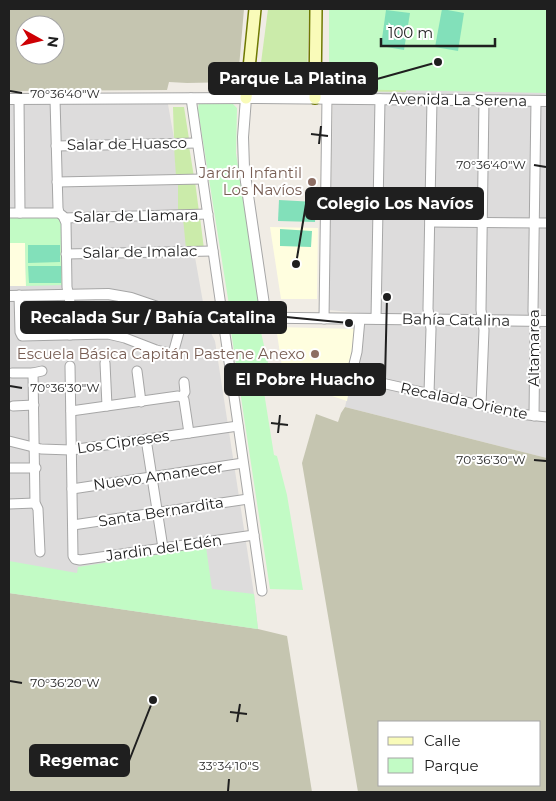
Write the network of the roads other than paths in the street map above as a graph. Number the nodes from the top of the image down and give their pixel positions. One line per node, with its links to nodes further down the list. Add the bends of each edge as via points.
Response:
1 (255, 9): 5 (main road)
2 (316, 9): 6 (main road)
3 (55, 98): 4 (street, Avenida La Serena); 8 (street, Avenida La Serena); 15 (street)
4 (191, 98): 5 (street, Avenida La Serena); 14 (street)
5 (246, 98): 6 (street, Avenida La Serena); 35 (street, via 244,168)
6 (315, 98): 7 (street, Avenida La Serena)
7 (327, 98): 9 (street, Avenida La Serena); 18 (street)
8 (14, 99): 22 (street)
9 (380, 99): 10 (street, Avenida La Serena); 19 (street)
10 (432, 100): 11 (street, Avenida La Serena); 20 (street)
11 (484, 100): 12 (street, Avenida La Serena); 26 (street)
12 (536, 101): 13 (street, Avenida La Serena); 27 (street, Altamarea)
13 (547, 101)
14 (198, 143): 15 (street, Salar de Huasco); 16 (street)
15 (56, 146): 17 (street)
16 (203, 179): 17 (street); 23 (street)
17 (57, 182): 24 (street, via 58,208)
18 (326, 196): 19 (street); 36 (street)
19 (378, 196): 20 (street); 38 (street)
20 (430, 197): 25 (street)
21 (9, 213): 22 (street, Salar de Llamara)
22 (20, 213): 24 (street, Salar de Llamara)
23 (208, 214): 24 (street, Salar de Llamara); 29 (street)
24 (62, 215): 30 (street, via 66,223)
25 (430, 222): 26 (street); 39 (street)
26 (482, 223): 27 (street); 40 (street)
27 (534, 223): 28 (street); 41 (street, Altamarea)
28 (547, 223)
29 (213, 251): 30 (street, Salar de Imalac); 34 (street)
30 (66, 254): 31 (street)
31 (68, 294): 32 (street, Bahía Catalina); 33 (street, Bahía Catalina, via 120,295); 43 (street)
32 (14, 295): 43 (street, via 21,335)
33 (184, 314): 34 (street, Bahía Catalina); 43 (street, via 172,353 113,335)
34 (222, 317): 35 (street, Bahía Catalina); 59 (street)
35 (266, 318): 36 (street, Bahía Catalina)
36 (324, 318): 37 (street, Bahía Catalina)
37 (360, 319): 38 (street, Bahía Catalina); 49 (street, Recalada Oriente, via 353,375)
38 (376, 319): 39 (street, Bahía Catalina)
39 (430, 320): 40 (street, Bahía Catalina); 49 (street)
40 (482, 320): 41 (street, Bahía Catalina); 53 (street)
41 (534, 321): 42 (street, Bahía Catalina); 57 (street, Altamarea)
42 (547, 321)
43 (70, 334)
44 (105, 364): 55 (street)
45 (70, 366): 56 (street)
46 (137, 372): 51 (street)
47 (12, 373): 52 (street, via 38,372)
48 (184, 382): 50 (street)
49 (429, 394): 53 (street, Recalada Oriente)
50 (182, 397): 51 (street); 60 (street)
51 (140, 402): 55 (street)
52 (34, 405): 54 (street); 63 (street)
53 (481, 405): 57 (street, Recalada Oriente)
54 (13, 406)
55 (106, 406): 56 (street)
56 (71, 411): 64 (street)
57 (534, 416): 58 (street, Recalada Oriente)
58 (547, 417)
59 (238, 426): 60 (street, Los Cipreses); 65 (street)
60 (189, 433): 61 (street, Los Cipreses)
61 (146, 439): 64 (street, Los Cipreses); 68 (street)
62 (9, 440): 63 (street, Los Cipreses)
63 (35, 448): 64 (street, Los Cipreses); 67 (street)
64 (71, 450): 69 (street)
65 (243, 463): 68 (street, Nuevo Amanecer); 70 (street)
66 (9, 468): 67 (street)
67 (36, 468): 71 (street)
68 (152, 477): 69 (street, Nuevo Amanecer); 73 (street)
69 (72, 489): 74 (street)
70 (248, 499): 73 (street, Santa Bernardita); 75 (street)
71 (35, 503): 72 (street); 77 (street)
72 (9, 504)
73 (157, 512): 74 (street, Santa Bernardita); 76 (street)
74 (73, 525): 76 (street, Jardin del Edén, via 75,559)
75 (254, 535): 76 (street, Jardin del Edén); 78 (street)
76 (163, 548)
77 (40, 552)
78 (262, 591)

